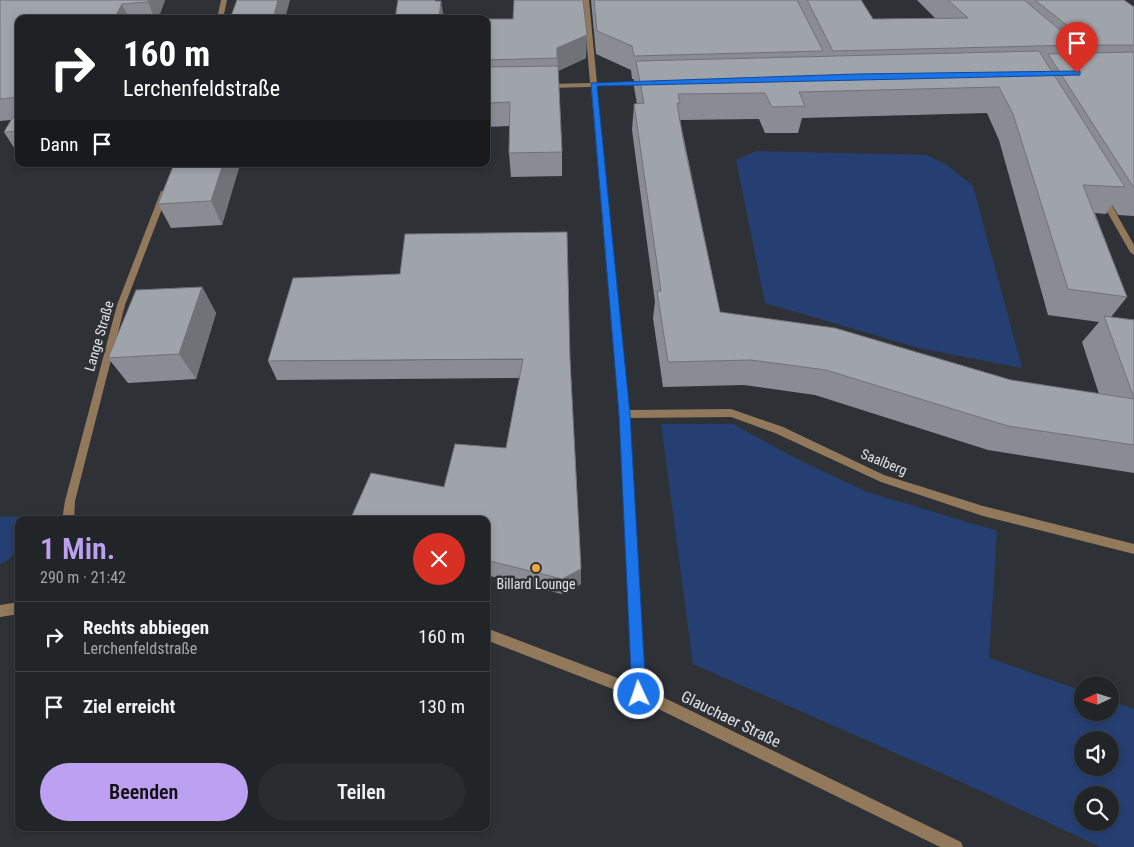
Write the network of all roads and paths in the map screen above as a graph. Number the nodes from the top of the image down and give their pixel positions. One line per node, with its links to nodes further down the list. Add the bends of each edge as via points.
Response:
1 (224, 0): 3 (street)
2 (586, 0): 5 (street)
3 (221, 15)
4 (652, 83): 5 (street)
5 (594, 84): 6 (street); 12 (street)
6 (535, 86)
7 (168, 181): 13 (street, Lange Straße, via 121,305)
8 (1099, 192): 9 (street)
9 (1124, 234): 10 (street); 11 (street)
10 (1134, 234)
11 (1134, 252)
12 (624, 414): 14 (street, Saalberg, via 731,413 779,430 881,478 982,511); 18 (street)
13 (68, 516)
14 (1134, 549)
15 (15, 609): 16 (street)
16 (0, 611)
17 (490, 636): 18 (street, Glauchaer Straße)
18 (639, 694): 19 (street, Glauchaer Straße)
19 (956, 847)

